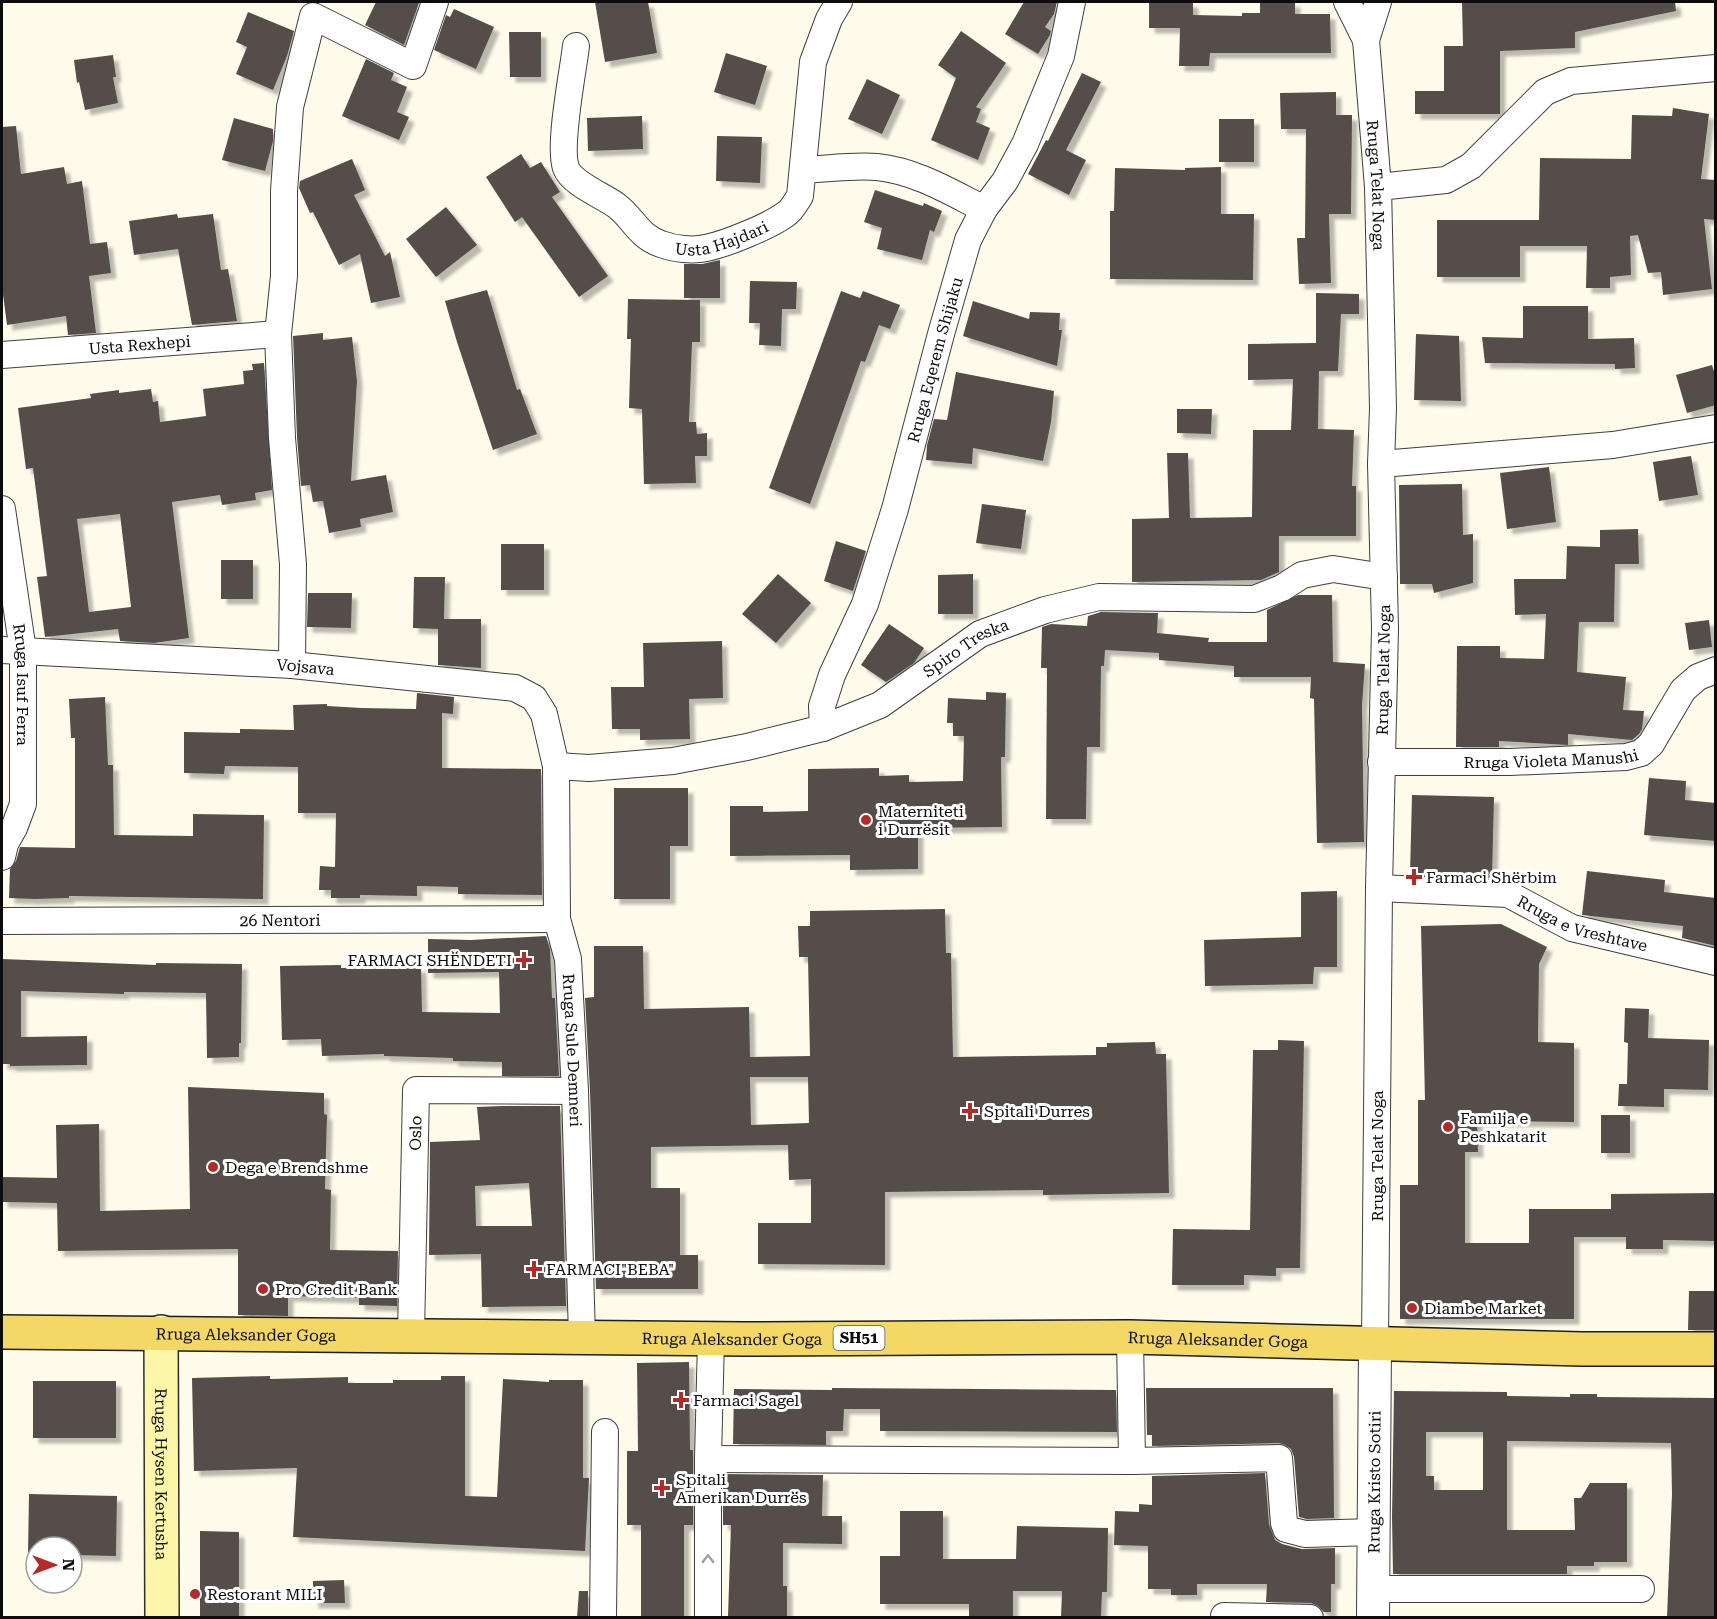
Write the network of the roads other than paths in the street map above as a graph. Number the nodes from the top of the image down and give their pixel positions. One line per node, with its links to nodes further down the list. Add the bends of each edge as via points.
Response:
1 (435, 2): 12 (street, via 412,66 313,16 290,108)
2 (839, 2): 9 (street, via 813,62)
3 (1072, 2): 11 (street, Rruga Eqerem Shijaku, via 1061,56 1025,144)
4 (1347, 2): 6 (street, Rruga Telat Noga)
5 (1378, 2): 6 (street)
6 (1366, 40): 10 (street, Rruga Telat Noga)
7 (576, 46): 9 (street, Usta Hajdari, via 567,108 567,171 617,205 638,230 661,244 705,249 769,224 788,212 800,196)
8 (1716, 68): 10 (street, via 1570,81 1545,92 1471,166 1446,180)
9 (803, 170): 11 (street, via 876,167 904,172 928,180)
10 (1378, 187): 15 (street, Rruga Telat Noga)
11 (984, 210): 21 (street, Rruga Eqerem Shijaku, via 968,240 895,509 865,604 822,706)
12 (278, 334): 13 (street, Usta Rexhepi); 19 (street, via 293,564)
13 (2, 355)
14 (1716, 428): 15 (street, via 1613,445)
15 (1381, 464): 17 (street, Rruga Telat Noga)
16 (2, 509): 18 (street, Rruga Isuf Ferra)
17 (1384, 578): 21 (street, Spiro Treska, via 1333,569 1302,574 1282,588 1254,599 1099,597 1045,610 980,634 880,705); 22 (street, Rruga Telat Noga)
18 (12, 650): 19 (street, Vojsava); 24 (street, Rruga Isuf Ferra, via 22,804)
19 (292, 664): 23 (street, Vojsava, via 515,688 534,698 544,714)
20 (1716, 670): 22 (street, Rruga Violeta Manushi, via 1698,677 1683,690 1641,753 1510,762)
21 (823, 728): 23 (street, Spiro Treska, via 673,761 589,768)
22 (1381, 762): 25 (street, Rruga Telat Noga)
23 (556, 766): 27 (street, Rruga Sule Demneri)
24 (2, 857)
25 (1379, 888): 29 (street, Rruga e Vreshtave, via 1508,894 1572,928); 37 (street, Rruga Telat Noga)
26 (2, 913): 28 (street)
27 (557, 919): 28 (street, 26 Nentori); 30 (street, Rruga Sule Demneri, via 568,959)
28 (2, 921)
29 (1716, 962)
30 (575, 1091): 33 (street, Oslo, via 416,1090); 34 (street, Rruga Sule Demneri)
31 (2, 1332): 32 (main road, Rruga Aleksander Goga / SH51)
32 (161, 1332): 33 (main road, Rruga Aleksander Goga / SH51); 45 (main road, Rruga Hysen Kertusha)
33 (411, 1335): 34 (main road, Rruga Aleksander Goga / SH51)
34 (582, 1337): 36 (main road, Rruga Aleksander Goga / SH51)
35 (1130, 1337): 36 (main road, Rruga Aleksander Goga / SH51); 37 (main road, Rruga Aleksander Goga / SH51); 41 (street)
36 (711, 1339): 40 (street)
37 (1375, 1344): 38 (main road, Rruga Aleksander Goga / SH51); 42 (street, Rruga Kristo Sotiri)
38 (1716, 1349)
39 (604, 1432): 46 (street)
40 (708, 1459): 41 (street); 47 (street, one-way to 40)
41 (1132, 1461): 42 (street, via 1279,1458 1286,1529 1305,1534)
42 (1374, 1532): 44 (street, Rruga Kristo Sotiri)
43 (1641, 1588): 44 (street)
44 (1373, 1603)
45 (162, 1617)
46 (603, 1617)
47 (708, 1617)
48 (1224, 1617): 49 (street)
49 (1310, 1617)

